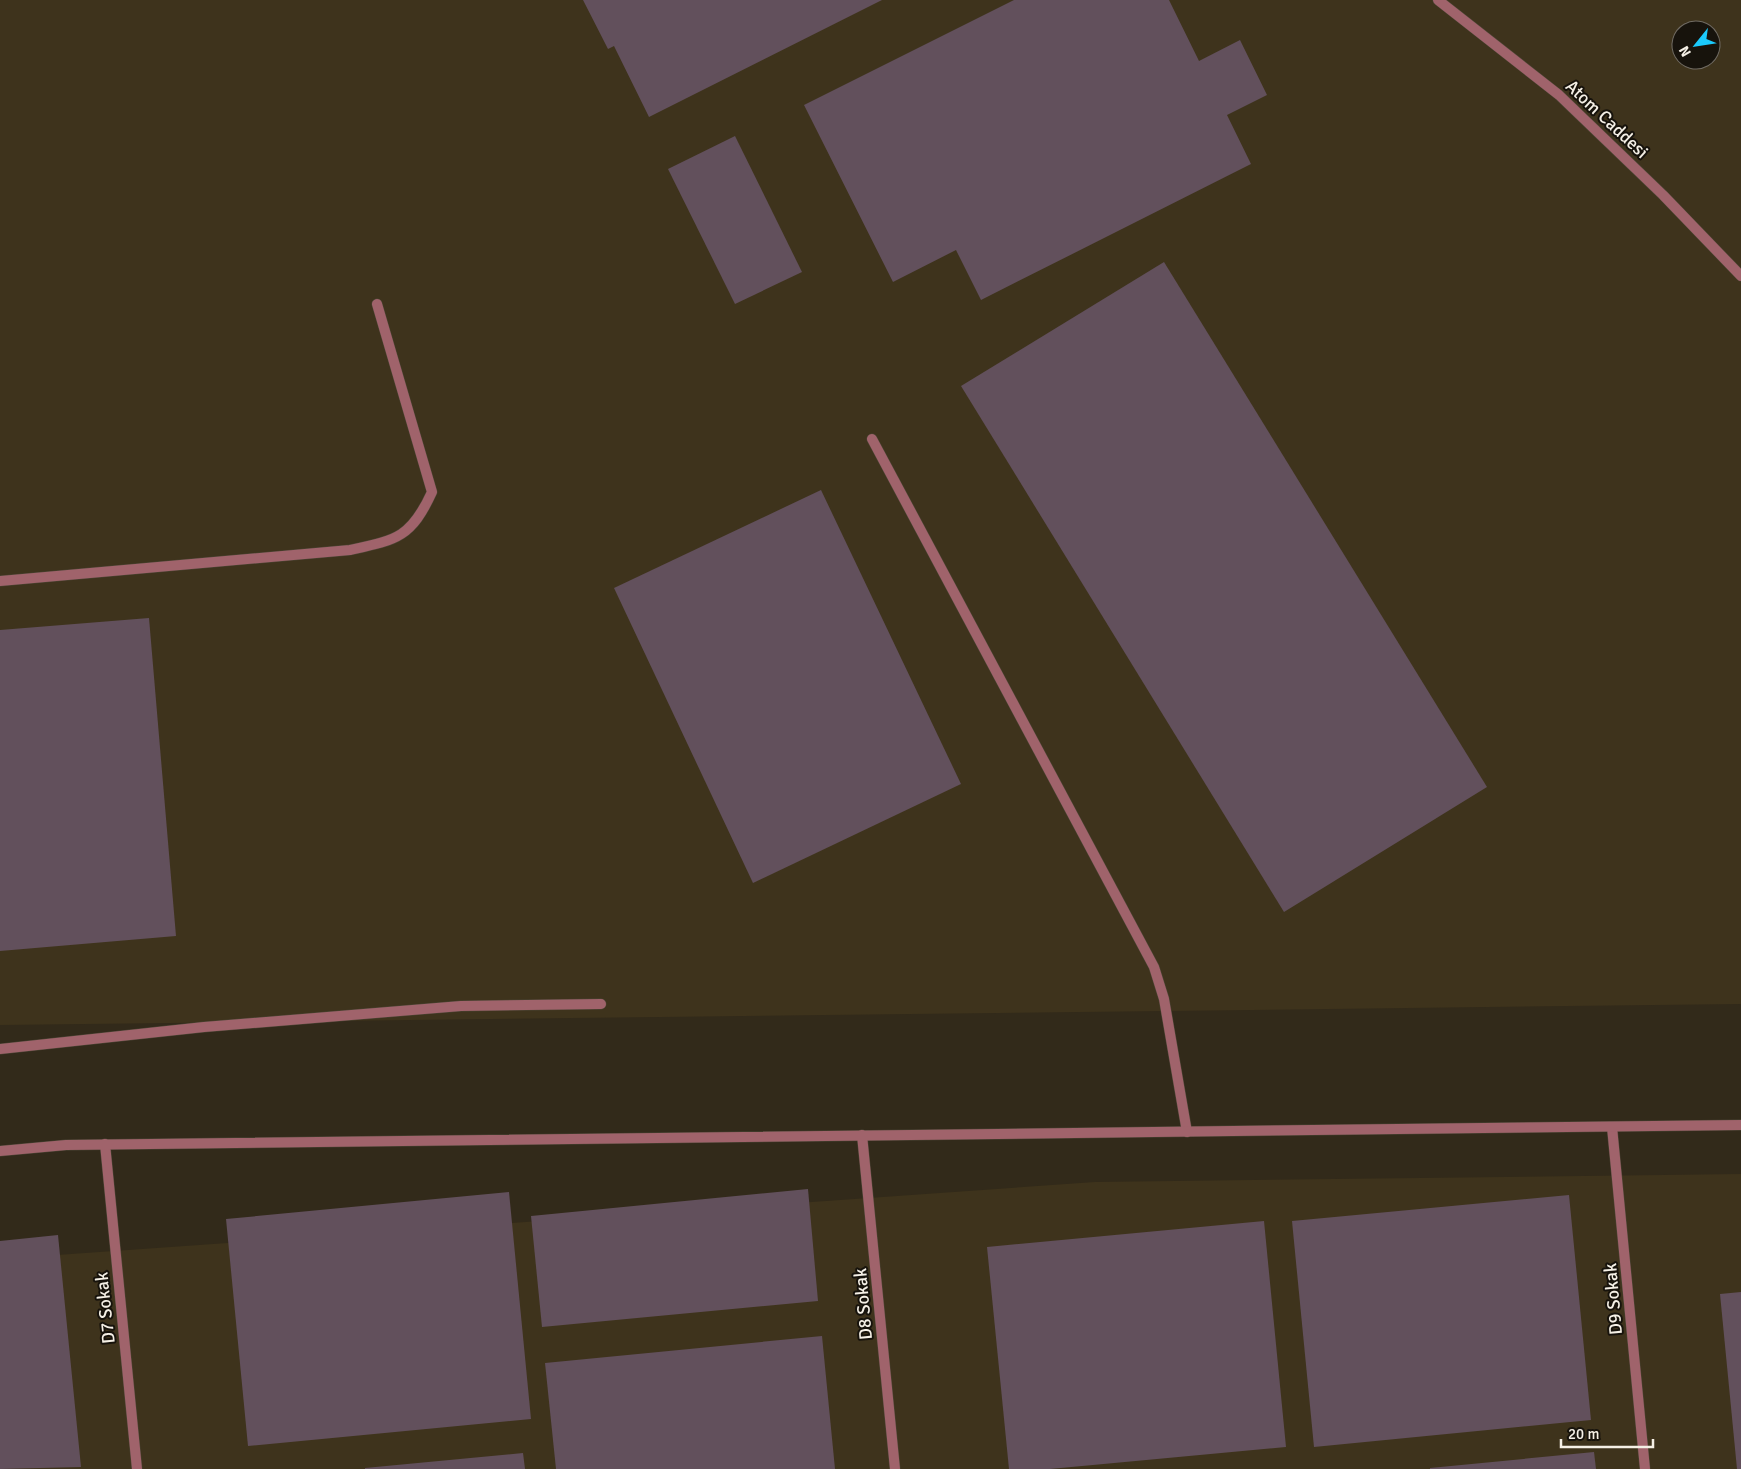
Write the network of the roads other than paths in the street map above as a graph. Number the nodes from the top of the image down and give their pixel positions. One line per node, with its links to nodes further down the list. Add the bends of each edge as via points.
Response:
1 (1438, 0): 2 (street, Atom Caddesi, via 1559,95)
2 (1741, 276)
3 (377, 304): 5 (street, via 432,492 422,514 408,531 388,542 350,550)
4 (872, 439): 10 (street, via 1154,967 1164,999)
5 (0, 581)
6 (600, 1004): 7 (street, via 461,1006 204,1026)
7 (0, 1049)
8 (1741, 1125): 9 (street)
9 (1612, 1127): 10 (street); 16 (street, D9 Sokak)
10 (1187, 1132): 11 (street)
11 (862, 1135): 12 (street); 15 (street, D8 Sokak)
12 (105, 1144): 13 (street); 14 (street, D7 Sokak)
13 (0, 1151)
14 (137, 1469)
15 (895, 1469)
16 (1645, 1469)

